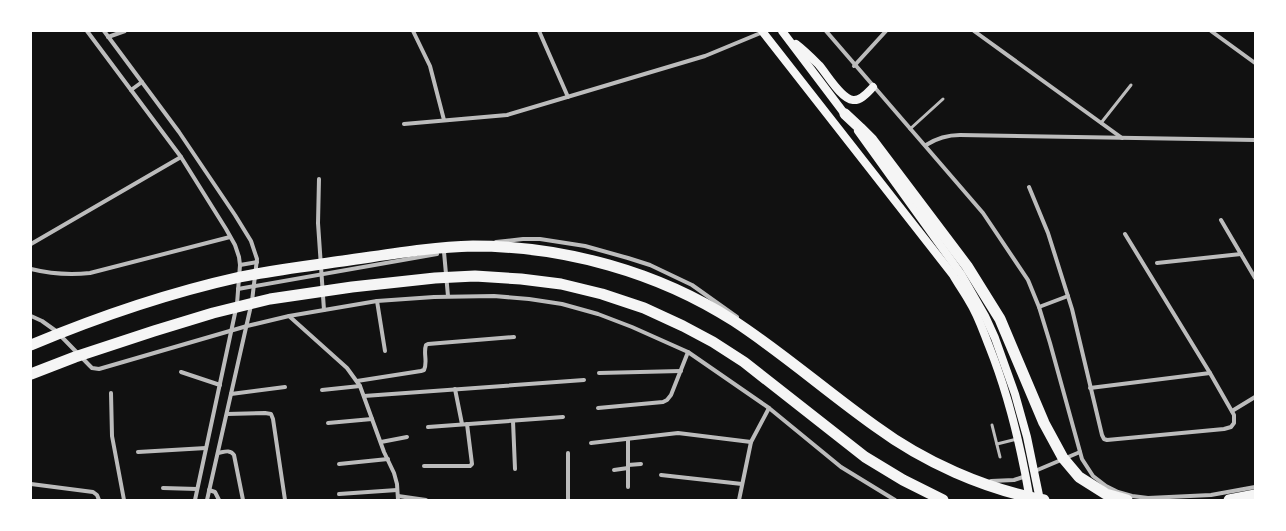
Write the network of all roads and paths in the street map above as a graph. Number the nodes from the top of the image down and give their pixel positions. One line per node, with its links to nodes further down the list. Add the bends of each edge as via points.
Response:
1 (87, 31): 19 (street)
2 (104, 31): 12 (street)
3 (124, 31): 12 (street)
4 (413, 31): 23 (street, via 430,66)
5 (539, 31): 20 (street)
6 (782, 31): 13 (main road)
7 (826, 31): 15 (street)
8 (886, 31): 15 (street)
9 (974, 31): 24 (street)
10 (1212, 31): 14 (street)
11 (762, 32): 20 (street, via 705,56); 91 (main road, via 953,275 981,324 997,364)
12 (108, 37): 16 (street)
13 (788, 40): 18 (main road, via 806,52 851,100 857,100); 22 (main road)
14 (1255, 63)
15 (854, 66): 18 (street)
16 (142, 82): 19 (street); 39 (street, via 235,215 251,241)
17 (1131, 85): 24 (lane)
18 (873, 87): 26 (street)
19 (131, 90): 30 (street)
20 (568, 97): 23 (street, via 507,115)
21 (943, 99): 26 (lane)
22 (845, 114): 89 (main road, via 974,294 995,338); 140 (highway, via 872,140 967,266 1000,319 1044,423 1064,458 1079,477 1106,494)
23 (444, 120): 25 (street)
24 (1101, 123): 27 (street)
25 (404, 124)
26 (910, 129): 29 (street)
27 (1122, 138): 28 (street); 29 (street, via 953,135 939,138)
28 (1255, 140)
29 (926, 145): 50 (street, via 983,213 1028,280)
30 (180, 157): 35 (street); 36 (street)
31 (319, 179): 43 (street, via 318,223)
32 (1029, 187): 48 (street, via 1048,233)
33 (1221, 220): 38 (street)
34 (1126, 234): 63 (street)
35 (230, 236): 41 (street, via 238,253); 42 (street, via 90,273 54,274)
36 (31, 244)
37 (444, 252): 43 (street); 47 (street); 111 (street, via 506,241 540,239 607,251 650,265 692,285 715,300 897,438 951,469 975,479 988,481 1001,482)
38 (1241, 254): 40 (street); 44 (street)
39 (256, 262): 41 (street); 45 (street)
40 (1157, 263)
41 (240, 265): 46 (street)
42 (31, 269)
43 (322, 274): 45 (street); 51 (street)
44 (1255, 278)
45 (254, 286): 46 (street); 54 (street)
46 (238, 289): 55 (street)
47 (448, 296): 49 (street); 59 (street, via 494,296 562,304 598,314)
48 (1068, 296): 50 (street); 70 (street)
49 (378, 301): 51 (street); 58 (street)
50 (1039, 307): 98 (street)
51 (324, 310): 53 (street)
52 (31, 316): 55 (street, via 56,331 92,368 99,369)
53 (289, 316): 54 (street); 66 (street, via 347,368)
54 (247, 326): 55 (street); 74 (street)
55 (232, 330): 67 (street)
56 (514, 337): 66 (street, via 428,344 425,347 424,370)
57 (31, 345): 138 (highway, via 152,300 275,270 435,248 474,246 551,253 627,271 699,301 765,342 906,447 970,478 1002,490)
58 (385, 351)
59 (688, 352): 60 (street); 78 (street)
60 (681, 371): 62 (street); 77 (street, via 668,400)
61 (181, 372): 67 (street)
62 (599, 373)
63 (1210, 373): 70 (street); 79 (street)
64 (31, 374): 135 (highway, via 154,331 270,299 435,278 475,276 560,284 644,308 713,342 744,362 865,457)
65 (584, 380): 71 (street)
66 (356, 381): 68 (street)
67 (220, 385): 96 (street)
68 (360, 386): 72 (street); 75 (street)
69 (285, 387): 74 (street)
70 (1090, 388): 79 (street, via 1102,435 1107,440 1224,429 1234,423)
71 (455, 389): 75 (street); 85 (street)
72 (322, 390)
73 (111, 393): 125 (street, via 112,436)
74 (231, 394): 80 (street)
75 (364, 396): 82 (street)
76 (1255, 397): 79 (street)
77 (598, 408)
78 (769, 408): 93 (street); 134 (street, via 841,467)
79 (1232, 411)
80 (226, 414): 99 (street); 130 (street, via 271,414)
81 (563, 417): 83 (street)
82 (372, 419): 84 (street); 92 (street)
83 (513, 421): 85 (street); 107 (street)
84 (328, 423)
85 (465, 424): 87 (street); 105 (street, via 472,464)
86 (992, 424): 95 (lane)
87 (428, 427)
88 (407, 437): 92 (street)
89 (1028, 437): 91 (main road); 109 (main road)
90 (628, 438): 93 (street, via 678,433); 94 (street); 106 (street)
91 (1019, 439): 95 (lane); 111 (main road)
92 (380, 442): 102 (street)
93 (751, 442): 113 (street)
94 (592, 443)
95 (997, 444): 101 (lane)
96 (206, 448): 97 (street); 117 (street)
97 (138, 452)
98 (1080, 452): 109 (street); 120 (street, via 1093,476)
99 (218, 453): 118 (street); 129 (street, via 229,451 234,455)
100 (568, 453): 132 (street)
101 (1000, 457)
102 (388, 459): 103 (street); 119 (street)
103 (339, 464)
104 (641, 464): 106 (street)
105 (424, 466)
106 (628, 467): 108 (street); 114 (street)
107 (515, 469)
108 (614, 470)
109 (1035, 471): 137 (main road)
110 (661, 475): 113 (street)
111 (1026, 476): 136 (main road)
112 (31, 484): 124 (street, via 93,492)
113 (742, 484): 133 (street)
114 (628, 487)
115 (1255, 487): 120 (street, via 1211,495 1164,498 1148,498)
116 (163, 488): 117 (street)
117 (197, 489): 126 (street)
118 (209, 490): 127 (street); 128 (street, via 215,492)
119 (397, 490): 121 (street); 123 (street)
120 (1118, 492): 139 (street)
121 (339, 494)
122 (1255, 495): 141 (highway)
123 (398, 498): 131 (street)
124 (99, 500)
125 (124, 500)
126 (195, 500)
127 (207, 500)
128 (219, 500)
129 (242, 500)
130 (285, 500)
131 (426, 500)
132 (568, 500)
133 (739, 500)
134 (895, 500)
135 (943, 500)
136 (1030, 500)
137 (1040, 500)
138 (1044, 500)
139 (1120, 500)
140 (1127, 500)
141 (1229, 500)

